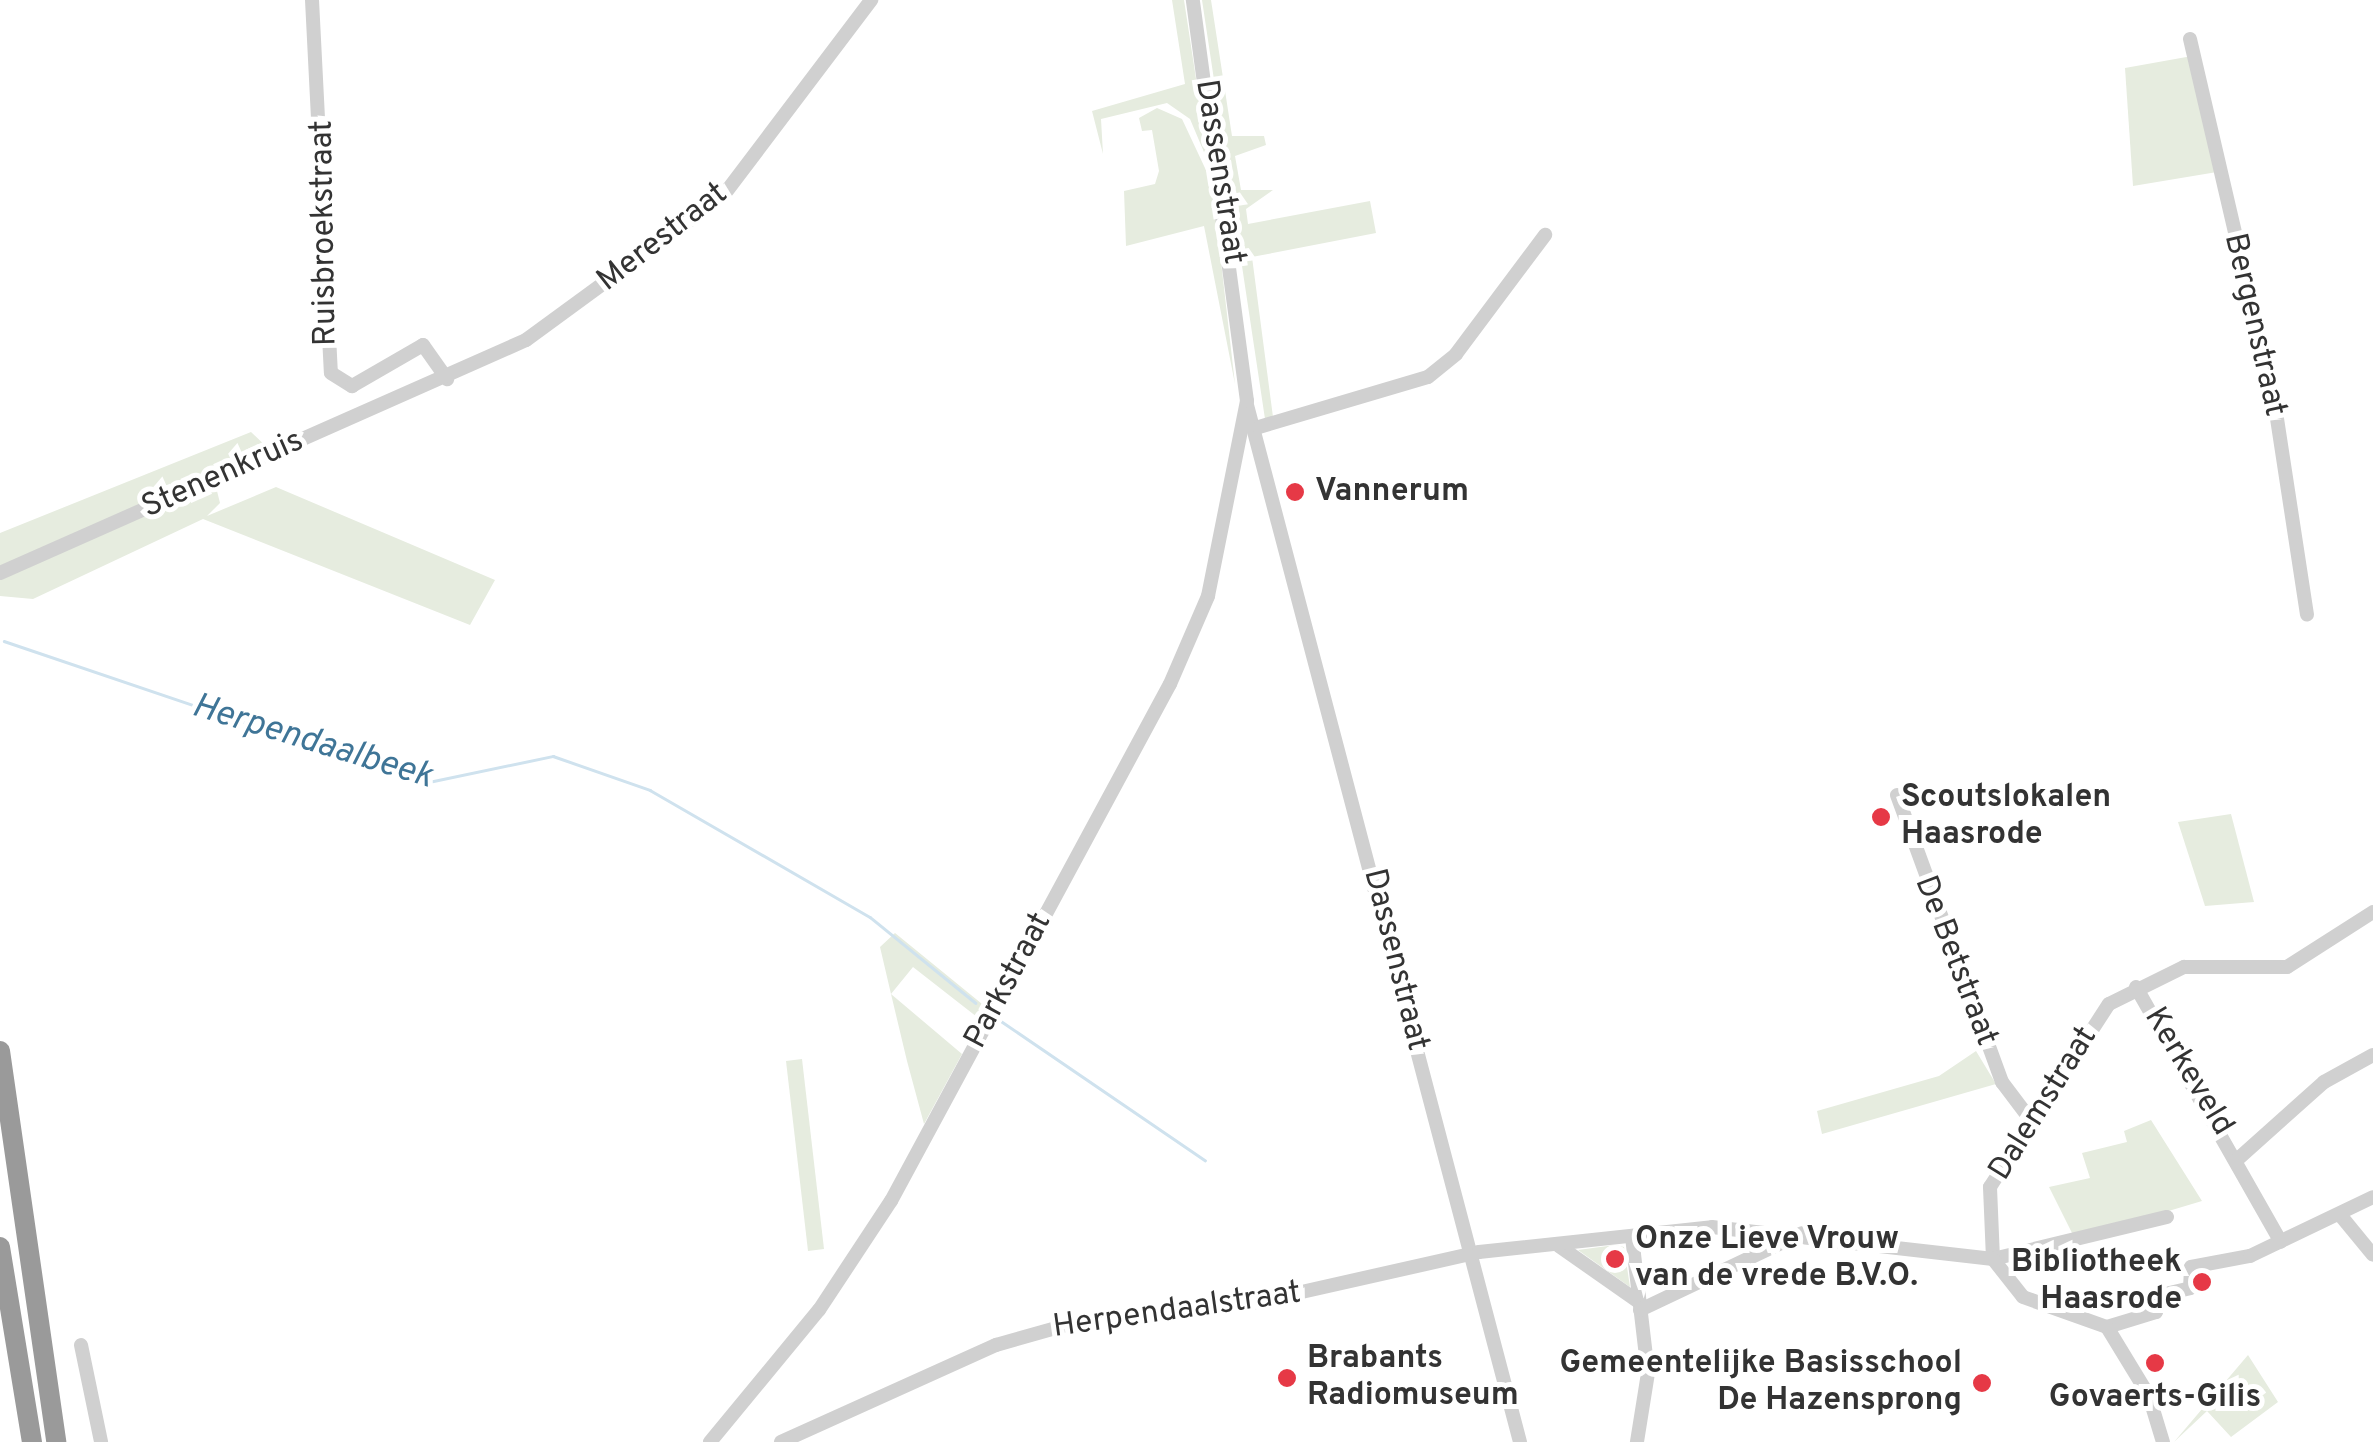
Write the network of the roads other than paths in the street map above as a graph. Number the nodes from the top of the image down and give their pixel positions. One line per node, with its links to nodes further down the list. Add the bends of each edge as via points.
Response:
1 (312, 0): 6 (street, Ruisbroekstraat, via 331,374 352,386 424,346)
2 (870, 0): 6 (street, Merestraat, via 764,149 697,220 526,340)
3 (1193, 0): 7 (street, Dassenstraat)
4 (2190, 38): 10 (street, Bergenstraat, via 2274,399)
5 (1545, 235): 7 (street, via 1456,354 1428,378)
6 (447, 379): 9 (street, Stenenkruis)
7 (1252, 424): 8 (street); 8 (street)
8 (1252, 463): 27 (street, Dassenstraat, via 1270,478); 35 (street, Parkstraat, via 1236,482 1187,650 906,1174 819,1310)
9 (0, 573)
10 (2307, 614)
11 (1897, 795): 16 (street, De Betstraat, via 2002,1082)
12 (2373, 912): 13 (street, Dalemstraat, via 2287,967 2200,964)
13 (2136, 986): 16 (street, Dalemstraat, via 2092,1022); 17 (street, Kerkeveld)
14 (0, 1051): 33 (highway)
15 (2373, 1055): 17 (street, Kerkeveld, via 2324,1082)
16 (2030, 1120): 28 (street, Dalemstraat, via 1990,1186)
17 (2239, 1158): 23 (street, Kerkeveld)
18 (2373, 1196): 19 (street)
19 (2341, 1216): 23 (street); 26 (street)
20 (2167, 1217): 28 (street, Herpendaalstraat)
21 (1805, 1232): 22 (street, Herpendaalstraat, via 1712,1226); 28 (street, Herpendaalstraat, via 1923,1256); 29 (street)
22 (1632, 1237): 24 (street, Herpendaalstraat); 29 (street)
23 (2281, 1242): 30 (street, via 2250,1256 2222,1254 2192,1267 2190,1288 2152,1297 2156,1312)
24 (1556, 1245): 27 (street, Herpendaalstraat); 29 (street)
25 (0, 1247): 32 (highway)
26 (2373, 1255)
27 (1472, 1256): 36 (street, Herpendaalstraat, via 1244,1306 1040,1330); 37 (street, Dassenstraat)
28 (1994, 1258): 30 (street, via 2023,1298)
29 (1640, 1306): 38 (street, via 1648,1373)
30 (2107, 1327): 39 (street, via 2148,1396)
31 (81, 1345): 34 (street)
32 (32, 1442)
33 (56, 1442)
34 (101, 1442)
35 (710, 1442)
36 (782, 1442)
37 (1520, 1442)
38 (1637, 1442)
39 (2163, 1442)

